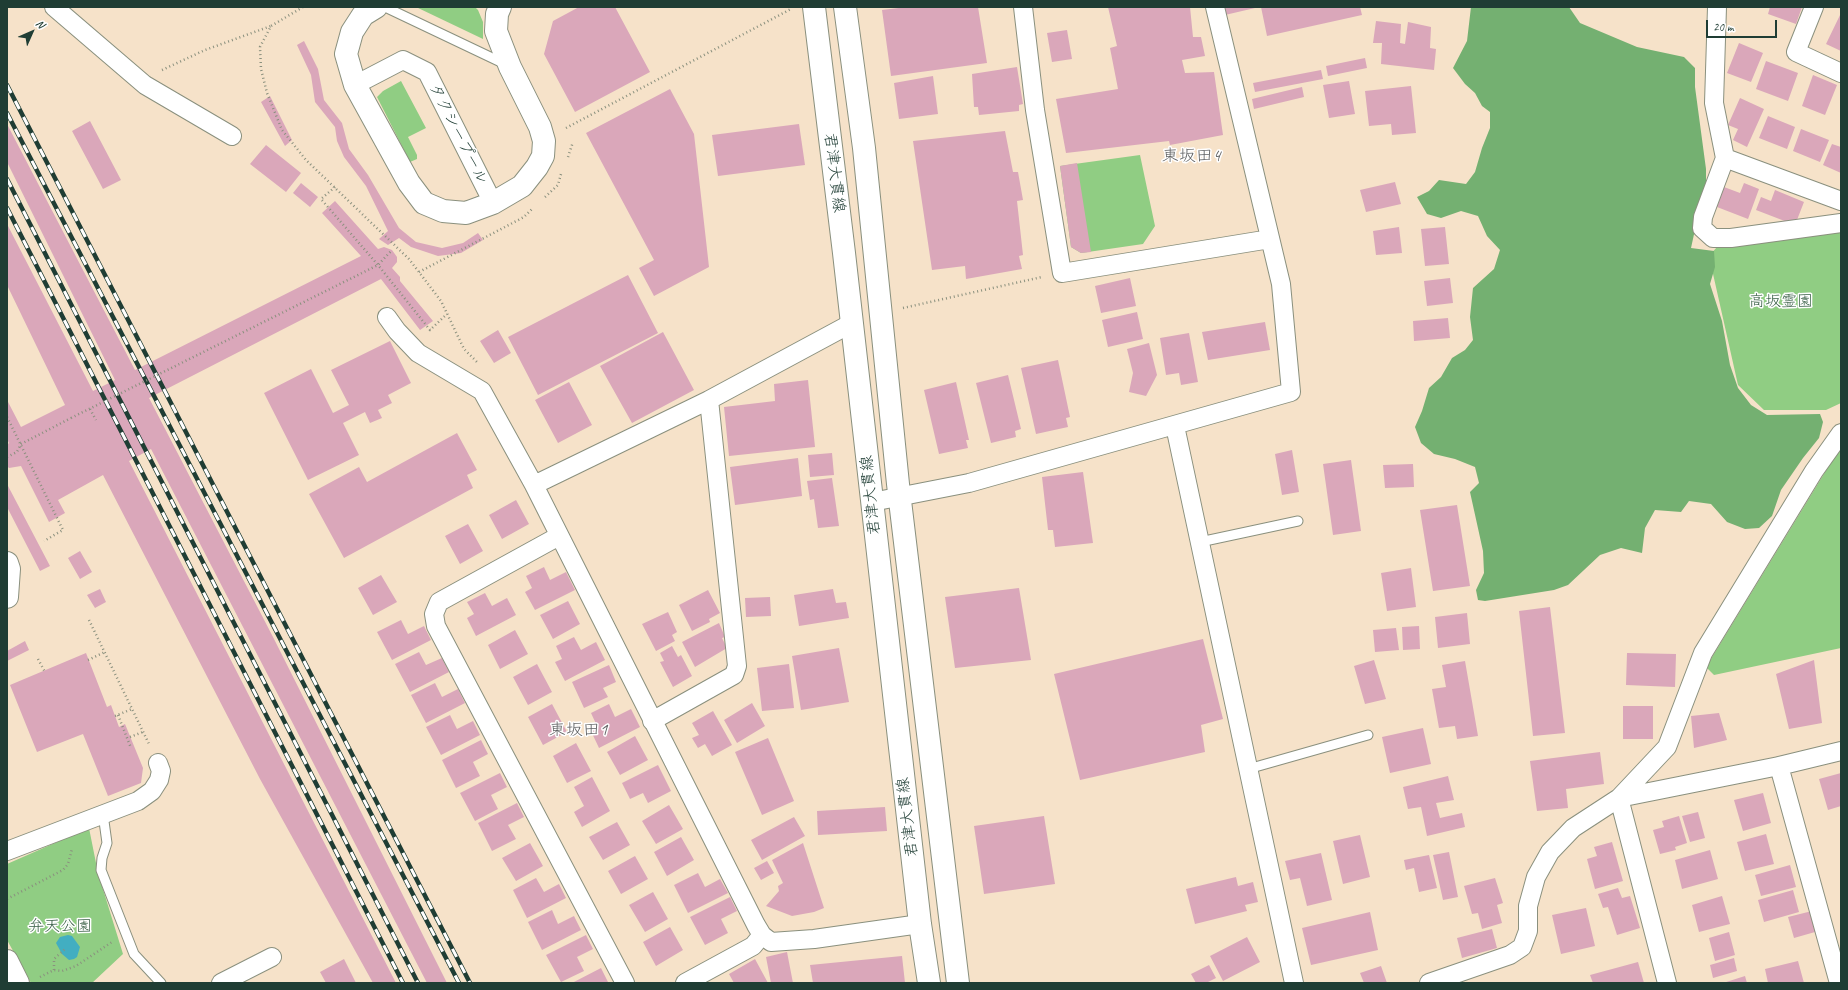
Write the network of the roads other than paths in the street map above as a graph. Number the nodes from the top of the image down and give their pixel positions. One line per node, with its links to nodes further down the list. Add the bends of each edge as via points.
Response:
1 (54, 7): 14 (street, via 145,84)
2 (376, 7): 13 (main road, via 363,14 352,32 346,54)
3 (385, 7): 11 (lane)
4 (814, 7): 21 (main road, 君津大貫線)
5 (845, 7): 26 (main road, 君津大貫線, via 864,148)
6 (1023, 7): 19 (street, via 1035,110 1062,273)
7 (1215, 7): 19 (street)
8 (1717, 7): 15 (street, via 1714,103)
9 (1814, 7): 12 (street, via 1796,52)
10 (496, 9): 11 (main road, via 496,31)
11 (510, 67): 17 (main road, via 540,127 544,141 543,156 522,186)
12 (1841, 72)
13 (355, 84): 17 (main road, via 409,183 424,203 443,211 466,213); 17 (street, タクシープール, via 403,60 427,72)
14 (232, 136)
15 (1725, 158): 16 (street); 18 (street, via 1703,217 1702,228 1713,238 1731,238)
16 (1841, 201)
17 (493, 203)
18 (1841, 223)
19 (1270, 238): 23 (street, via 1281,284 1291,392)
20 (387, 317): 25 (street, via 396,331 418,353 482,391)
21 (852, 322): 22 (street); 27 (main road, 君津大貫線)
22 (709, 400): 25 (street); 33 (street, via 737,666 734,675)
23 (1175, 426): 26 (street, via 969,483); 30 (street)
24 (1841, 433): 39 (street, via 1814,471 1703,653 1668,747)
25 (534, 485): 29 (street)
26 (900, 497): 27 (street); 52 (main road, 君津大貫線)
27 (872, 502): 42 (main road, 君津大貫線)
28 (1298, 521): 30 (lane)
29 (558, 536): 33 (street); 50 (street, via 439,602 434,614 436,626)
30 (1200, 542): 38 (street)
31 (7, 563): 32 (main road)
32 (7, 597)
33 (652, 721): 43 (street)
34 (1368, 736): 38 (lane)
35 (1841, 751): 37 (street)
36 (158, 763): 40 (street, via 161,771 152,791 138,801)
37 (1779, 766): 39 (street); 56 (street)
38 (1248, 769): 53 (street)
39 (1619, 798): 54 (street, via 1572,828 1550,852 1536,877 1528,906 1528,931 1522,947 1510,955); 55 (street)
40 (103, 814): 41 (street); 48 (lane, via 107,843 101,870 134,954)
41 (7, 851)
42 (920, 924): 43 (street, via 814,939 771,942); 51 (main road, 君津大貫線)
43 (762, 935): 46 (street, via 753,946)
44 (272, 957): 49 (street)
45 (7, 961): 47 (main road)
46 (696, 980)
47 (26, 982)
48 (161, 983)
49 (221, 983)
50 (624, 983)
51 (929, 983)
52 (958, 983)
53 (1294, 983)
54 (1429, 983)
55 (1667, 983)
56 (1839, 983)

